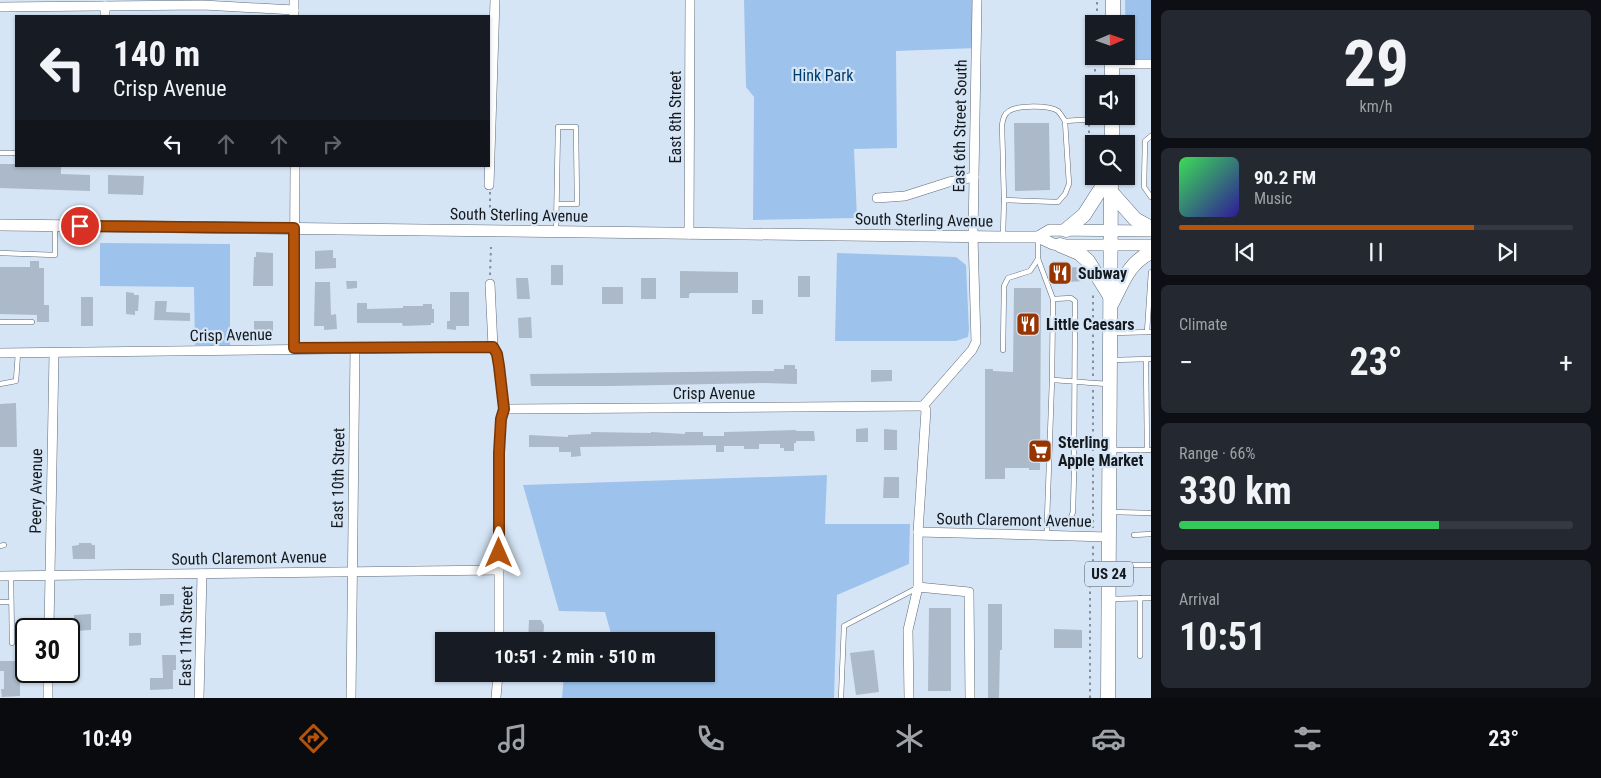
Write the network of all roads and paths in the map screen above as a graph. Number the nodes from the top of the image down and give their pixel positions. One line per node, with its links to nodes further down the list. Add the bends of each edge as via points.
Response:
1 (294, 0): 10 (street)
2 (495, 0): 16 (street)
3 (690, 0): 43 (street, East 8th Street)
4 (977, 0): 26 (street, East 6th Street South)
5 (1097, 0): 12 (path)
6 (1113, 0): 13 (main road)
7 (34, 3): 8 (street); 9 (street)
8 (0, 6)
9 (105, 6): 10 (street, via 203,6); 11 (street)
10 (294, 13)
11 (105, 15)
12 (1097, 15)
13 (1112, 15)
14 (1135, 62): 15 (street)
15 (1151, 64)
16 (491, 76): 27 (street)
17 (1085, 119): 18 (lane)
18 (1065, 121): 34 (lane, via 1069,184 1065,194 1058,202); 34 (lane, via 1058,111 1048,108 1020,107 1004,115)
19 (1090, 125): 30 (path)
20 (1151, 136): 21 (lane)
21 (1145, 143): 22 (lane); 32 (lane, via 1144,187)
22 (1151, 143)
23 (0, 153): 24 (lane)
24 (15, 153)
25 (295, 167): 39 (street)
26 (974, 177): 33 (street, via 904,196); 44 (street, East 6th Street South)
27 (490, 185): 36 (path)
28 (1104, 185): 41 (main road, via 1084,214)
29 (1111, 185): 31 (main road, US 24)
30 (1089, 187)
31 (1111, 192): 40 (main road, via 1135,219); 47 (main road, US 24)
32 (1151, 197)
33 (878, 198)
34 (1004, 200): 45 (lane)
35 (557, 204): 35 (lane, via 577,204 576,128 558,128); 42 (lane)
36 (490, 219)
37 (0, 224): 38 (main road, South Sterling Avenue)
38 (56, 225): 39 (main road, South Sterling Avenue); 52 (lane, via 55,255)
39 (294, 228): 42 (main road, South Sterling Avenue); 64 (street)
40 (1151, 229): 47 (main road, South Sterling Avenue)
41 (1066, 230): 46 (main road, South Sterling Avenue, via 1050,230); 47 (main road, South Sterling Avenue)
42 (556, 232): 43 (main road, South Sterling Avenue)
43 (689, 234): 44 (main road, South Sterling Avenue)
44 (974, 236): 45 (main road, South Sterling Avenue); 77 (street, East 6th Street South, via 976,342)
45 (1003, 237): 46 (main road, South Sterling Avenue)
46 (1038, 237): 48 (main road, South Sterling Avenue); 53 (lane)
47 (1111, 238): 48 (main road, South Sterling Avenue); 49 (main road, South Sterling Avenue); 58 (main road, US 24)
48 (1060, 245): 58 (main road, via 1088,261)
49 (1151, 245)
50 (491, 247): 55 (path)
51 (1151, 252): 58 (main road, via 1138,258)
52 (0, 253)
53 (1038, 258): 57 (lane); 66 (lane, via 1030,271 1008,278 1004,286)
54 (1151, 272): 62 (lane)
55 (490, 284): 63 (street)
56 (1093, 290): 74 (path)
57 (1053, 299): 72 (lane); 73 (lane, via 1072,298 1075,301)
58 (1111, 302): 61 (main road, US 24)
59 (0, 322): 60 (lane)
60 (32, 322)
61 (1110, 332): 62 (lane); 70 (main road, US 24)
62 (1149, 332)
63 (493, 347): 65 (street, Crisp Avenue); 78 (street, via 497,354)
64 (294, 348): 65 (street, Crisp Avenue); 69 (street, Crisp Avenue)
65 (355, 348): 93 (street, East 10th Street)
66 (1003, 350)
67 (0, 353): 68 (street, Crisp Avenue)
68 (18, 353): 69 (street, Crisp Avenue); 75 (lane, via 16,381)
69 (54, 353): 97 (street, Peery Avenue)
70 (1110, 360): 71 (lane); 76 (main road, US 24)
71 (1149, 360): 80 (lane)
72 (1052, 380): 73 (lane); 83 (lane)
73 (1075, 382): 74 (lane); 83 (lane, via 1073,512 1070,520)
74 (1093, 383): 76 (lane); 88 (path)
75 (0, 384)
76 (1110, 384): 79 (main road, US 24)
77 (923, 406): 78 (street, Crisp Avenue); 84 (street, via 926,410)
78 (504, 409): 92 (street, via 499,453)
79 (1109, 450): 80 (lane); 81 (main road, US 24)
80 (1149, 450)
81 (1109, 512): 82 (lane); 89 (main road, US 24)
82 (1151, 512)
83 (1047, 520): 87 (lane)
84 (918, 532): 87 (street, South Claremont Avenue); 98 (street)
85 (1134, 534): 86 (lane)
86 (1151, 534)
87 (1046, 536): 88 (street, South Claremont Avenue)
88 (1093, 536): 89 (street, South Claremont Avenue); 117 (path)
89 (1110, 537): 90 (main road, US 24)
90 (1109, 565): 91 (lane); 99 (main road, US 24)
91 (1151, 565)
92 (499, 570): 93 (street, South Claremont Avenue); 105 (street)
93 (352, 572): 94 (street, South Claremont Avenue); 112 (street, East 10th Street)
94 (202, 574): 97 (street, South Claremont Avenue); 111 (street, East 11th Street)
95 (0, 576): 96 (street, South Claremont Avenue)
96 (11, 576): 97 (street, South Claremont Avenue); 103 (lane)
97 (49, 576): 104 (street, Peery Avenue)
98 (918, 587): 114 (lane, via 844,626); 115 (street, via 908,630); 116 (street, via 968,592)
99 (1109, 598): 100 (lane); 118 (main road, US 24)
100 (1140, 598): 101 (lane); 107 (lane)
101 (1151, 598)
102 (0, 602): 103 (lane)
103 (11, 602): 106 (lane)
104 (49, 618)
105 (499, 632)
106 (12, 643)
107 (1140, 656)
108 (497, 682): 113 (street)
109 (48, 683): 110 (street)
110 (48, 698)
111 (199, 698)
112 (351, 698)
113 (496, 698)
114 (841, 698)
115 (909, 698)
116 (970, 698)
117 (1090, 698)
118 (1108, 698)

